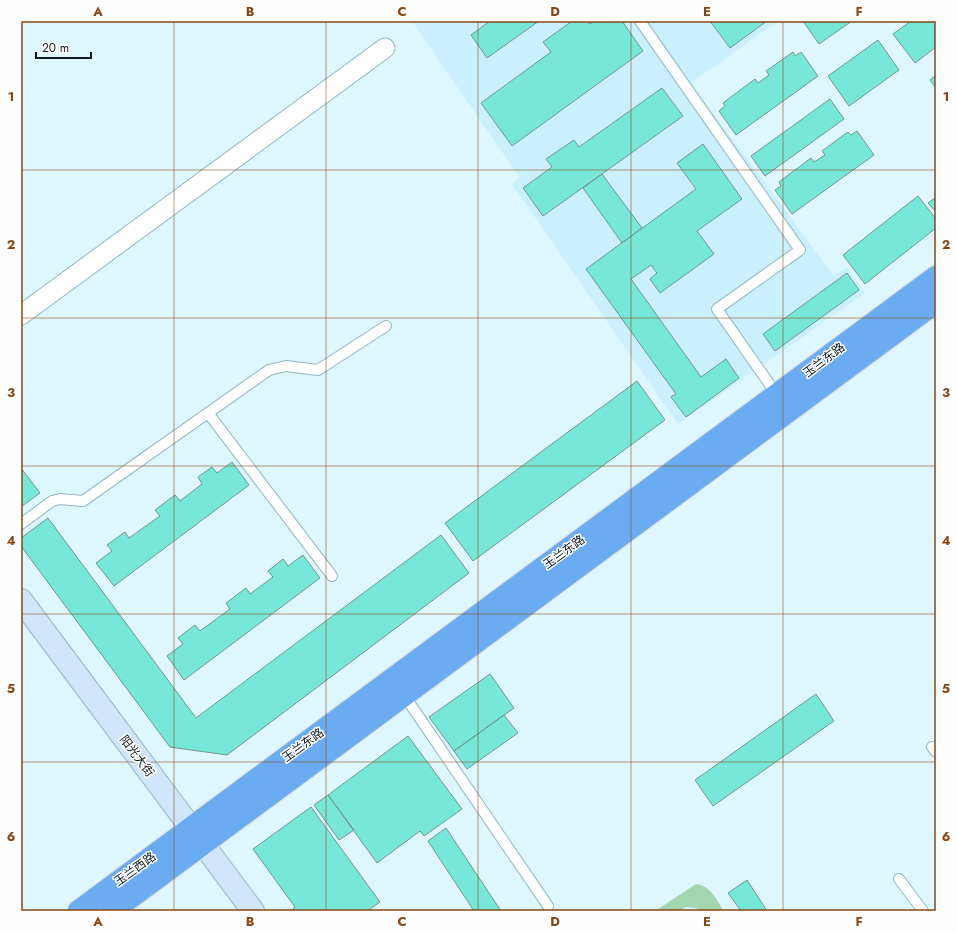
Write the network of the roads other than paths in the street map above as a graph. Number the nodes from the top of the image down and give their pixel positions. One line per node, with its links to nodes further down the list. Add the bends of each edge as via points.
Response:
1 (640, 21): 7 (lane, via 800,250 717,309)
2 (385, 48): 5 (street)
3 (936, 277): 7 (highway, 玉兰东路)
4 (936, 302): 12 (highway, 玉兰东路)
5 (21, 315)
6 (386, 326): 8 (lane, via 318,370 286,366 269,370)
7 (777, 395): 13 (highway, 玉兰东路)
8 (208, 413): 9 (lane, via 83,501 52,501); 10 (lane)
9 (21, 524)
10 (332, 576)
11 (23, 606): 13 (street, 阳光大街)
12 (404, 695): 13 (highway, 玉兰东路); 15 (lane)
13 (197, 836): 16 (highway, 玉兰西路); 17 (highway, 玉兰西路); 18 (street, 阳光大街)
14 (899, 879): 19 (lane)
15 (548, 906)
16 (79, 911)
17 (112, 911)
18 (253, 911)
19 (923, 911)

